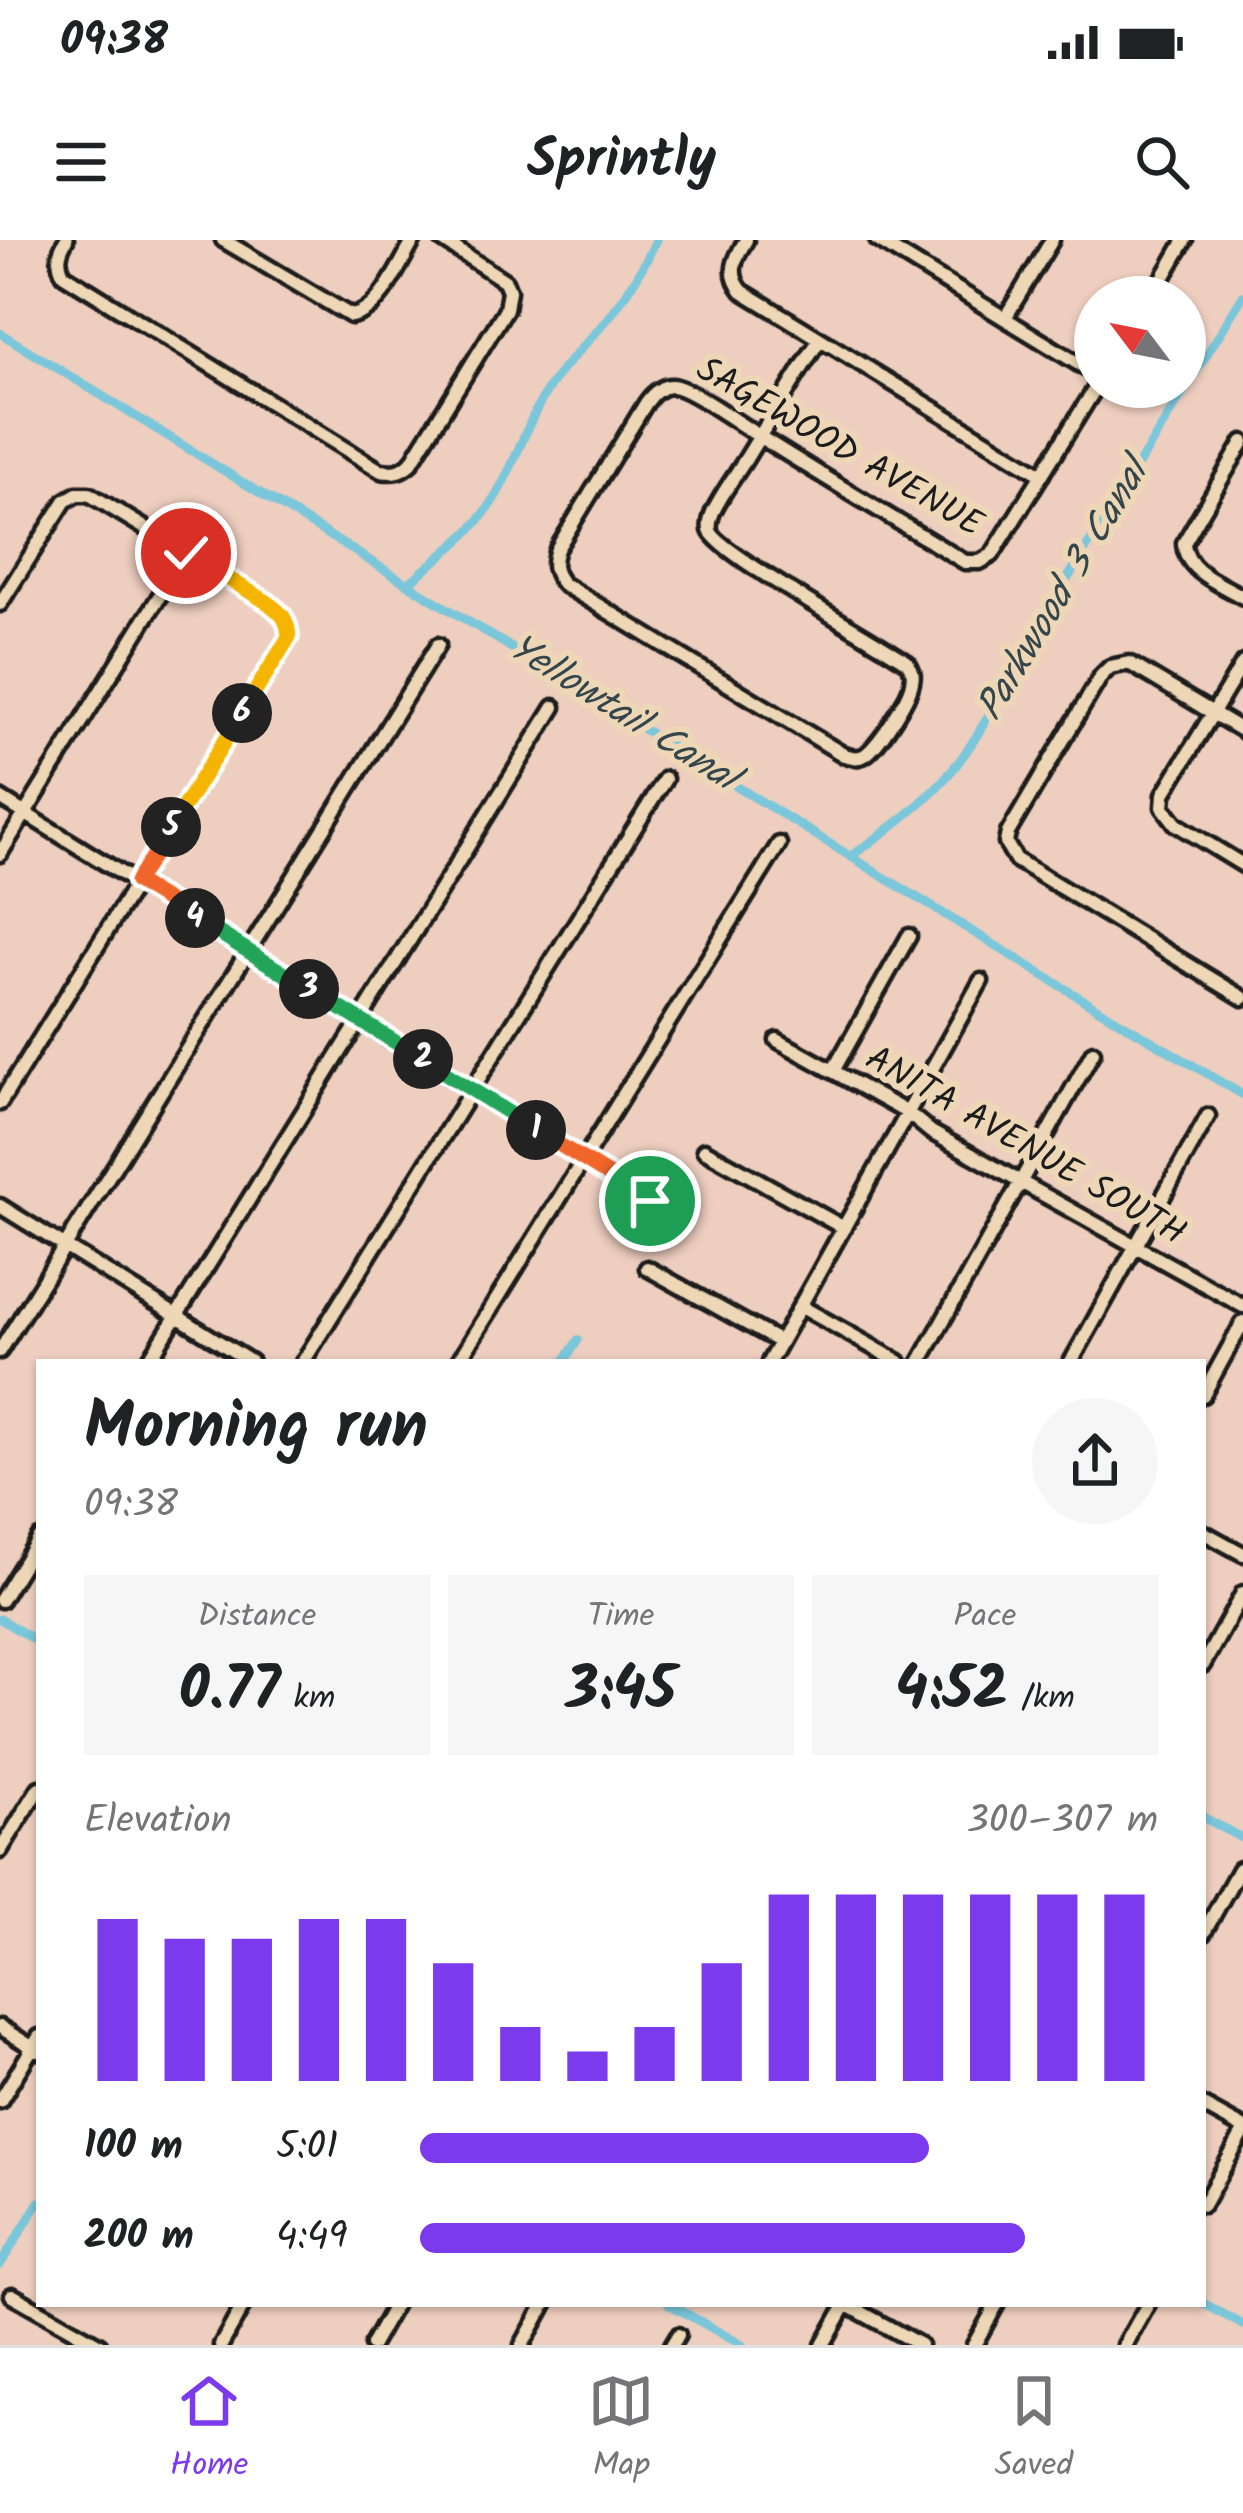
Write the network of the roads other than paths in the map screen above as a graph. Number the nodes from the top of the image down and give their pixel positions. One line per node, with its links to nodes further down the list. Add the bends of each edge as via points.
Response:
1 (66, 240): 4 (street, via 58,257 64,275 392,473 419,449 506,309 505,281)
2 (223, 240): 3 (street, via 352,316 370,309)
3 (414, 240)
4 (442, 240)
5 (746, 240): 11 (street, via 732,266 734,282)
6 (879, 240): 10 (street)
7 (1052, 240): 10 (street)
8 (1185, 240): 9 (street)
9 (1164, 276)
10 (1005, 318): 12 (street)
11 (820, 339): 14 (street); 16 (street)
12 (1074, 361)
13 (1083, 408): 16 (street)
14 (760, 436): 14 (street, SAGEWOOD AVENUE, via 711,517 715,541 912,672 909,692 874,749 854,758 555,574 557,549 653,394 678,387); 16 (street, SAGEWOOD AVENUE, via 964,562 992,555)
15 (1243, 442): 18 (street, via 1184,553)
16 (1042, 475)
17 (186, 553): 19 (street, via 98,498 77,494 64,501); 27 (street); 31 (street, via 283,614 289,637)
18 (1243, 598)
19 (0, 604)
20 (438, 645): 33 (street)
21 (1243, 663): 23 (street)
22 (554, 707): 36 (street)
23 (1213, 713): 24 (street); 30 (street, via 1163,807 1176,824); 35 (street, via 1129,663 1110,667 1006,843 1016,860)
24 (1243, 731)
25 (665, 779): 40 (street)
26 (0, 798): 27 (street)
27 (25, 814): 29 (street); 31 (street)
28 (779, 844): 45 (street)
29 (0, 854)
30 (1243, 865)
31 (136, 882): 33 (street); 41 (street)
32 (909, 936): 39 (street)
33 (248, 952): 36 (street); 50 (street)
34 (981, 982): 42 (street)
35 (1243, 998)
36 (360, 1021): 40 (street); 55 (street)
37 (777, 1040): 39 (street, ANITA AVENUE SOUTH)
38 (1093, 1052): 46 (street)
39 (833, 1071): 42 (street, ANITA AVENUE SOUTH)
40 (472, 1090): 45 (street); 61 (street)
41 (0, 1103)
42 (908, 1113): 46 (street, ANITA AVENUE SOUTH); 49 (street)
43 (1208, 1116): 51 (street)
44 (704, 1150): 49 (street)
45 (583, 1160): 47 (street); 62 (street)
46 (1021, 1183): 51 (street, ANITA AVENUE SOUTH); 65 (street)
47 (650, 1201)
48 (0, 1206): 50 (street)
49 (844, 1228): 53 (street)
50 (65, 1246): 55 (street); 58 (street)
51 (1135, 1246): 54 (street, ANITA AVENUE SOUTH); 66 (street)
52 (647, 1268): 57 (street)
53 (800, 1306): 57 (street); 64 (street)
54 (1243, 1306)
55 (176, 1316): 59 (street); 60 (street)
56 (1243, 1322): 67 (street)
57 (780, 1342): 63 (street)
58 (0, 1351)
59 (150, 1359)
60 (246, 1359)
61 (305, 1359)
62 (460, 1359)
63 (771, 1359)
64 (894, 1359)
65 (922, 1359)
66 (1073, 1359)
67 (1206, 1390)
68 (1206, 1534): 70 (street)
69 (36, 1543): 72 (street)
70 (1243, 1554)
71 (1243, 1593): 73 (street)
72 (1, 1600)
73 (1206, 1660)
74 (36, 1793): 75 (street)
75 (0, 1851)
76 (1239, 1869): 77 (street)
77 (1206, 1929)
78 (0, 2027): 79 (street)
79 (36, 2045)
80 (36, 2047): 81 (street)
81 (0, 2101)
82 (1206, 2108): 83 (street)
83 (1243, 2131): 84 (street)
84 (1206, 2199)
85 (12, 2295): 93 (street)
86 (242, 2307): 94 (street)
87 (393, 2307): 95 (street)
88 (543, 2307): 96 (street)
89 (844, 2307): 97 (street)
90 (851, 2307): 98 (street)
91 (995, 2307): 99 (street)
92 (1146, 2307): 100 (street)
93 (100, 2345)
94 (222, 2345)
95 (372, 2345)
96 (522, 2345)
97 (823, 2345)
98 (920, 2345)
99 (974, 2345)
100 (1125, 2345)

